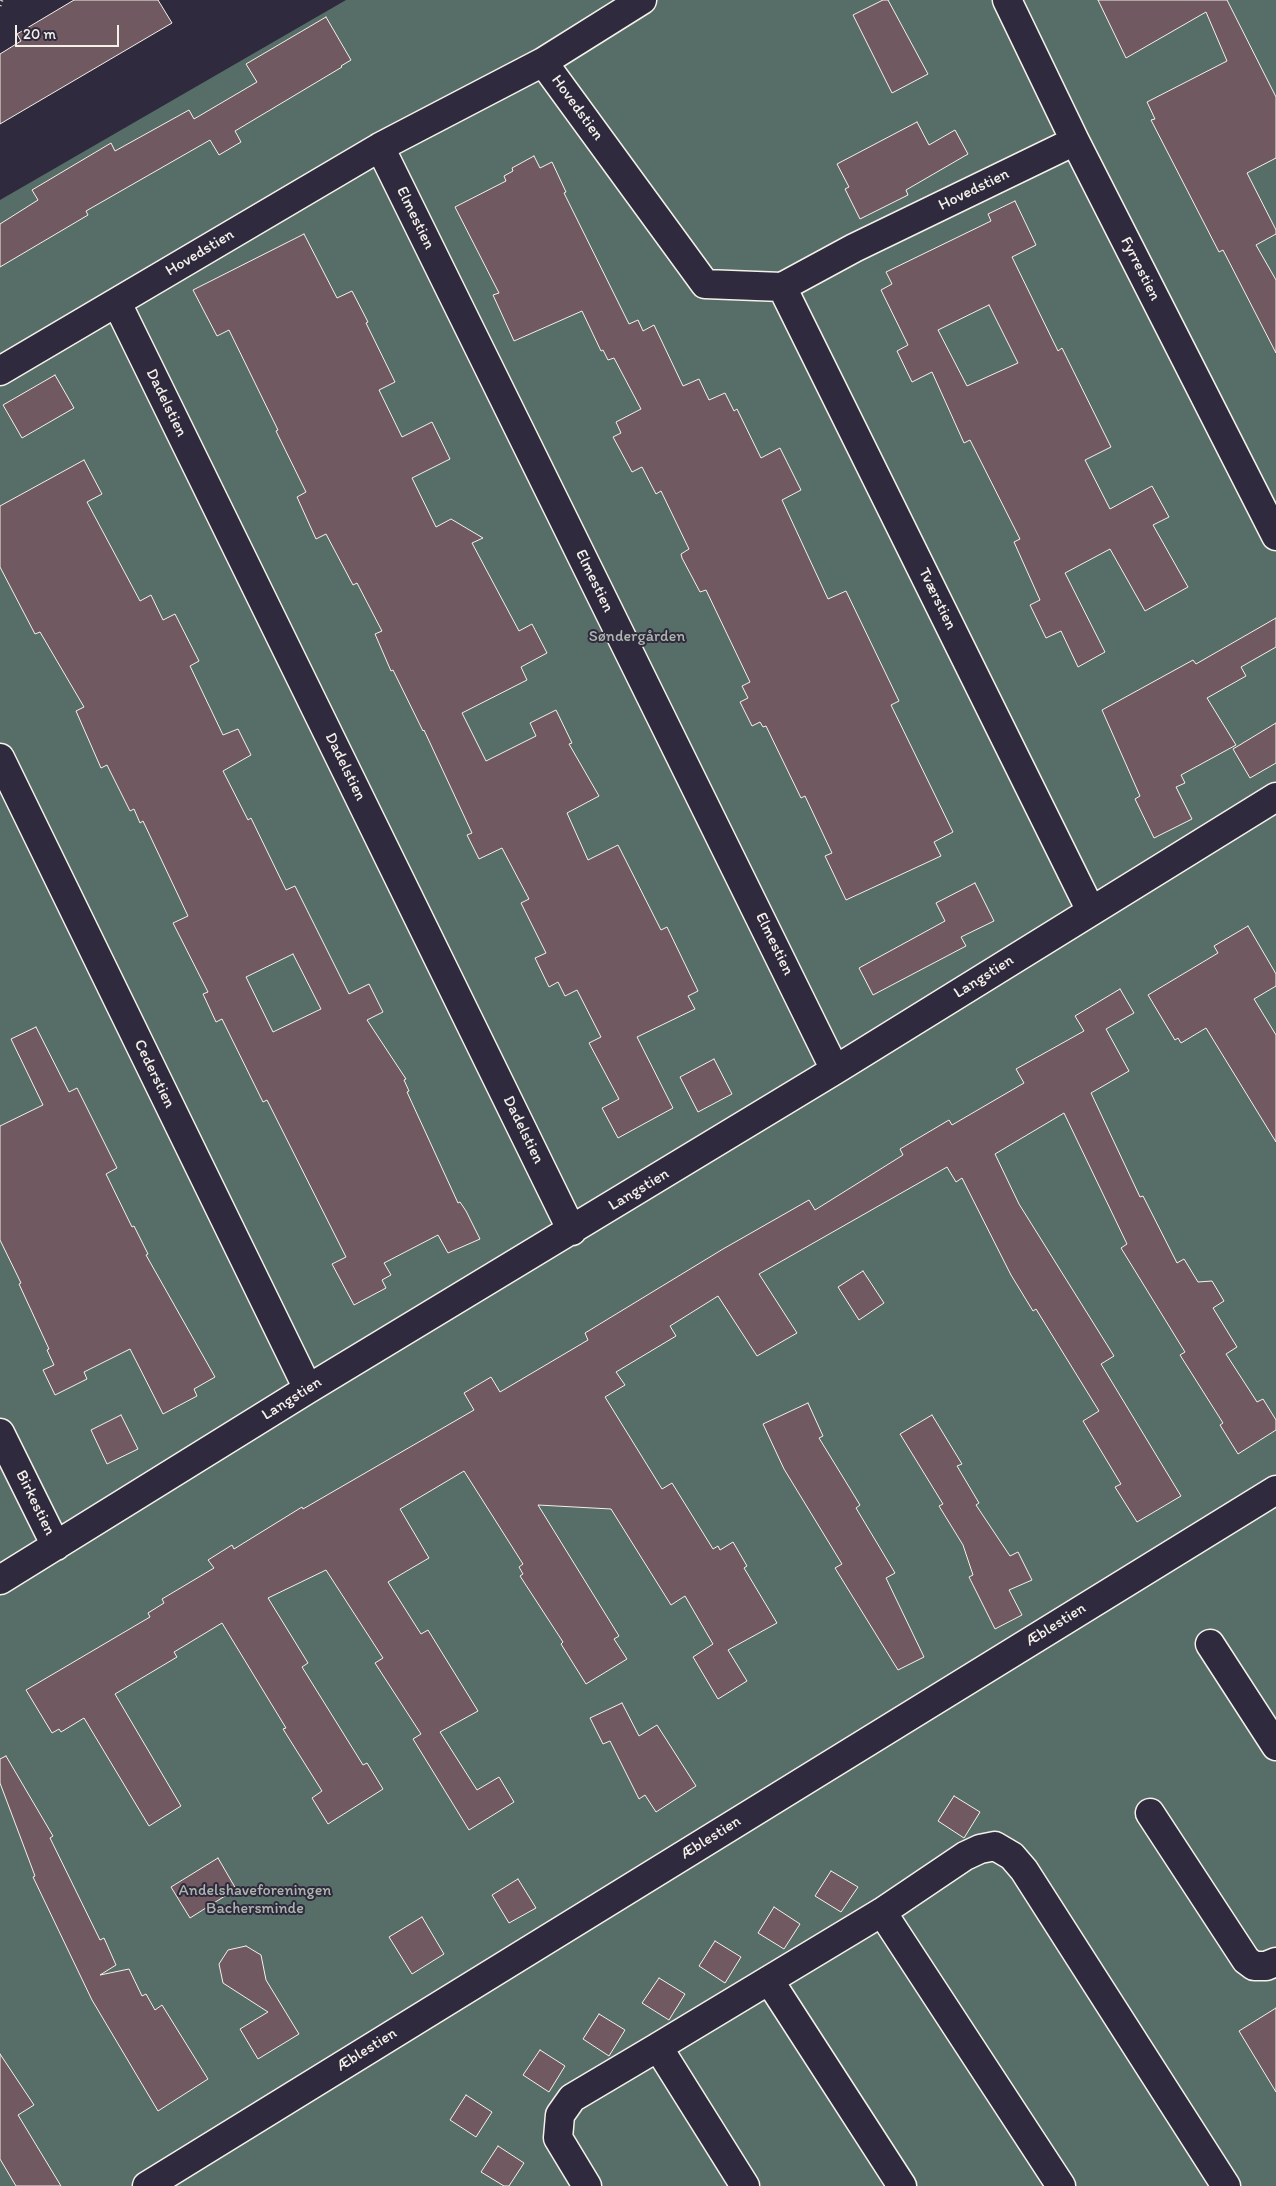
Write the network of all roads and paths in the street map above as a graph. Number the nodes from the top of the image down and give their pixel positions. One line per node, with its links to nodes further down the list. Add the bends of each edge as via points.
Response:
1 (2, 0): 4 (path)
2 (642, 0): 5 (street)
3 (1007, 0): 6 (street, Fyrrestien)
4 (0, 6)
5 (543, 62): 7 (street, Hovedstien); 8 (street, Hovedstien, via 705,284)
6 (1075, 141): 8 (street, Hovedstien, via 854,248); 11 (street, Fyrrestien)
7 (380, 147): 9 (street, Hovedstien); 16 (street, Elmestien)
8 (782, 287): 15 (street, Tværstien)
9 (117, 303): 10 (street, Hovedstien); 17 (street, Dadelstien)
10 (0, 371)
11 (1266, 490): 12 (street, Fyrrestien)
12 (1276, 536)
13 (0, 758): 18 (street, Cederstien)
14 (1276, 797): 15 (street, Langstien)
15 (1091, 911): 16 (street, Langstien)
16 (835, 1070): 17 (street, Langstien)
17 (572, 1231): 18 (street, Langstien)
18 (308, 1389): 21 (street, Langstien)
19 (0, 1433): 21 (street, Birkestien)
20 (1276, 1490): 30 (street, Æblestien)
21 (56, 1546): 22 (street, Langstien)
22 (0, 1580)
23 (1210, 1644): 24 (street)
24 (1276, 1746)
25 (1150, 1813): 27 (street, via 1246,1960 1254,1966)
26 (882, 1912): 28 (street); 34 (street); 35 (street, via 964,1856 980,1849 995,1846 1012,1856 1062,1927)
27 (1276, 1962)
28 (768, 1980): 29 (street); 33 (street)
29 (658, 2047): 31 (street, via 572,2098 560,2114 558,2138); 32 (street)
30 (147, 2186)
31 (587, 2186)
32 (745, 2186)
33 (902, 2186)
34 (1061, 2186)
35 (1226, 2186)

